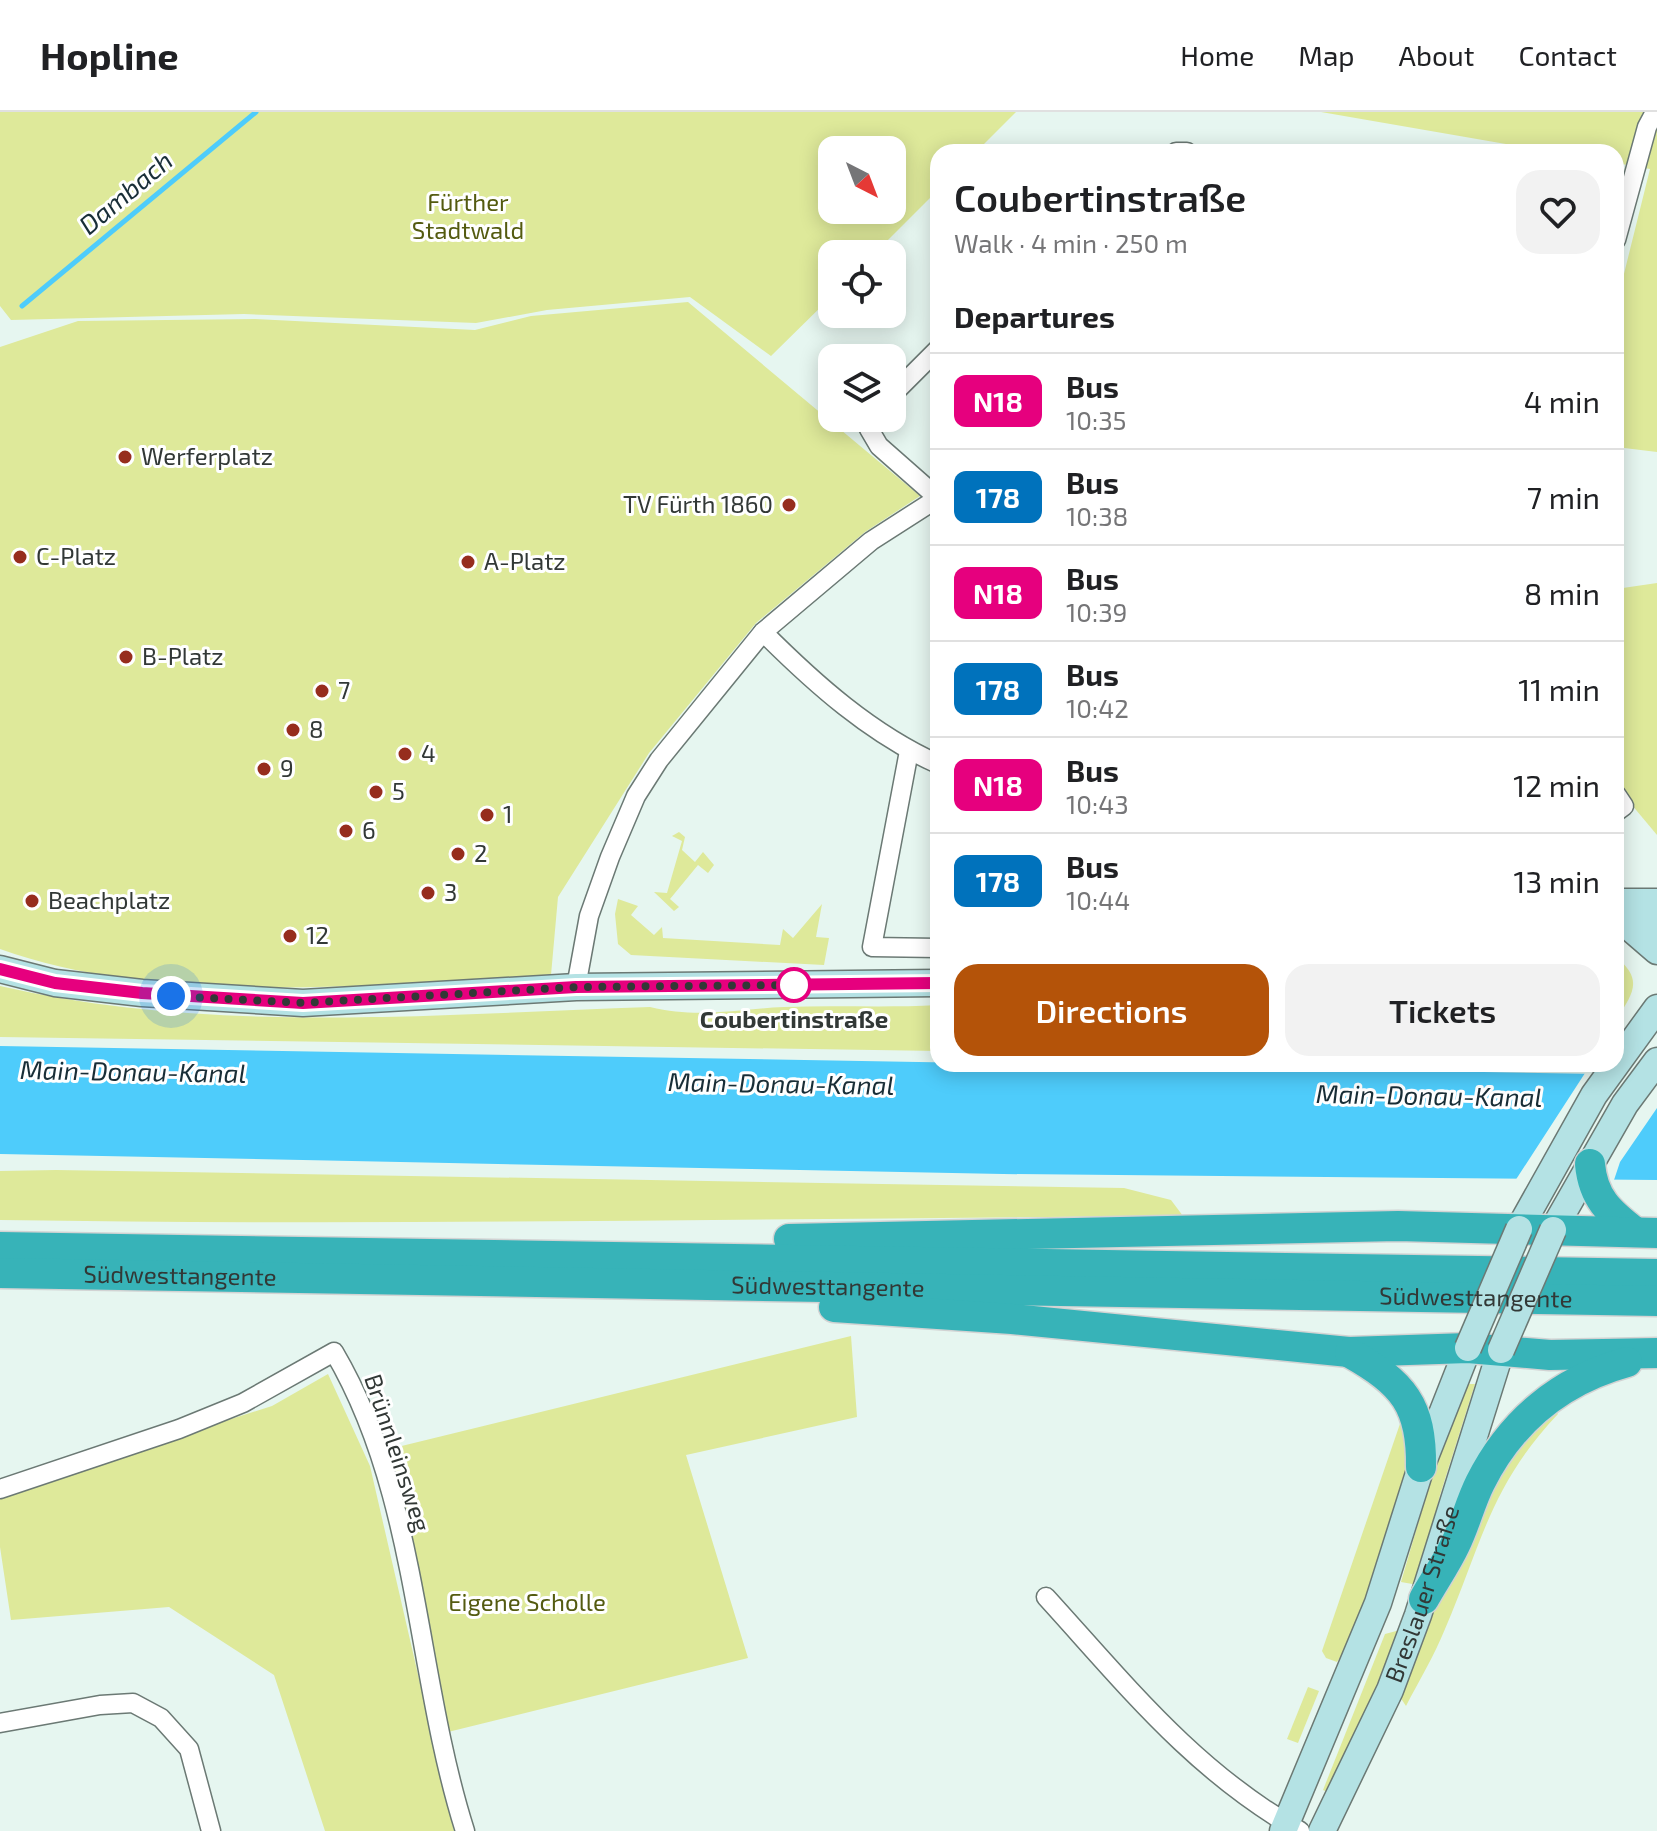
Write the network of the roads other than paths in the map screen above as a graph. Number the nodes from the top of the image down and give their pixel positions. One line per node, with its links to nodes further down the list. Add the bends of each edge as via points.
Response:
1 (1655, 112): 2 (street)
2 (1624, 211)
3 (930, 357): 4 (street)
4 (906, 381)
5 (871, 432): 6 (street, via 879,446)
6 (930, 491)
7 (930, 503): 8 (street, via 871,541)
8 (763, 632): 9 (street, via 861,720); 20 (street, via 636,796 589,916)
9 (909, 751): 10 (street); 16 (street, via 872,947)
10 (930, 760)
11 (1657, 902): 12 (main road)
12 (1624, 912)
13 (1624, 915): 15 (main road)
14 (1624, 920): 17 (main road)
15 (1657, 921)
16 (930, 948)
17 (1657, 951)
18 (0, 969): 20 (main road, via 55,983 142,993 303,1003)
19 (930, 983): 20 (main road)
20 (576, 987)
21 (1655, 1010): 22 (main road, Breslauer Straße)
22 (1624, 1053)
23 (1657, 1061): 25 (main road, Breslauer Straße)
24 (1611, 1072): 26 (main road, Breslauer Straße)
25 (1590, 1164): 27 (main road, Breslauer Straße); 28 (highway, via 1599,1200)
26 (1519, 1229): 27 (highway); 30 (highway, via 1398,1226 732,1240); 35 (main road, Breslauer Straße, bridge)
27 (1553, 1230): 28 (highway); 38 (main road, Breslauer Straße, bridge)
28 (1646, 1233)
29 (0, 1247): 30 (highway, Südwesttangente)
30 (632, 1255): 32 (highway, Südwesttangente)
31 (0, 1273): 33 (highway, Südwesttangente)
32 (1657, 1274)
33 (710, 1285): 34 (highway, Südwesttangente); 36 (highway, via 811,1306 1012,1319)
34 (1657, 1301)
35 (1468, 1348): 36 (highway); 38 (highway); 39 (main road, Breslauer Straße)
36 (1349, 1352): 39 (highway, via 1378,1369 1408,1399 1422,1432)
37 (1657, 1353): 38 (highway); 42 (highway, via 1585,1377 1549,1397 1512,1433 1480,1482 1456,1545)
38 (1500, 1354): 42 (main road, Breslauer Straße)
39 (1421, 1467): 44 (main road, Breslauer Straße, via 1378,1603)
40 (0, 1489): 46 (street, Brünnleinsweg, via 230,1408 334,1352 357,1391 396,1510 448,1779)
41 (1046, 1597): 44 (street, via 1188,1751)
42 (1424, 1599): 47 (main road, Breslauer Straße, via 1390,1690)
43 (0, 1723): 45 (street, via 133,1703 161,1718 189,1749)
44 (1290, 1829)
45 (211, 1831)
46 (465, 1831)
47 (1322, 1831)

